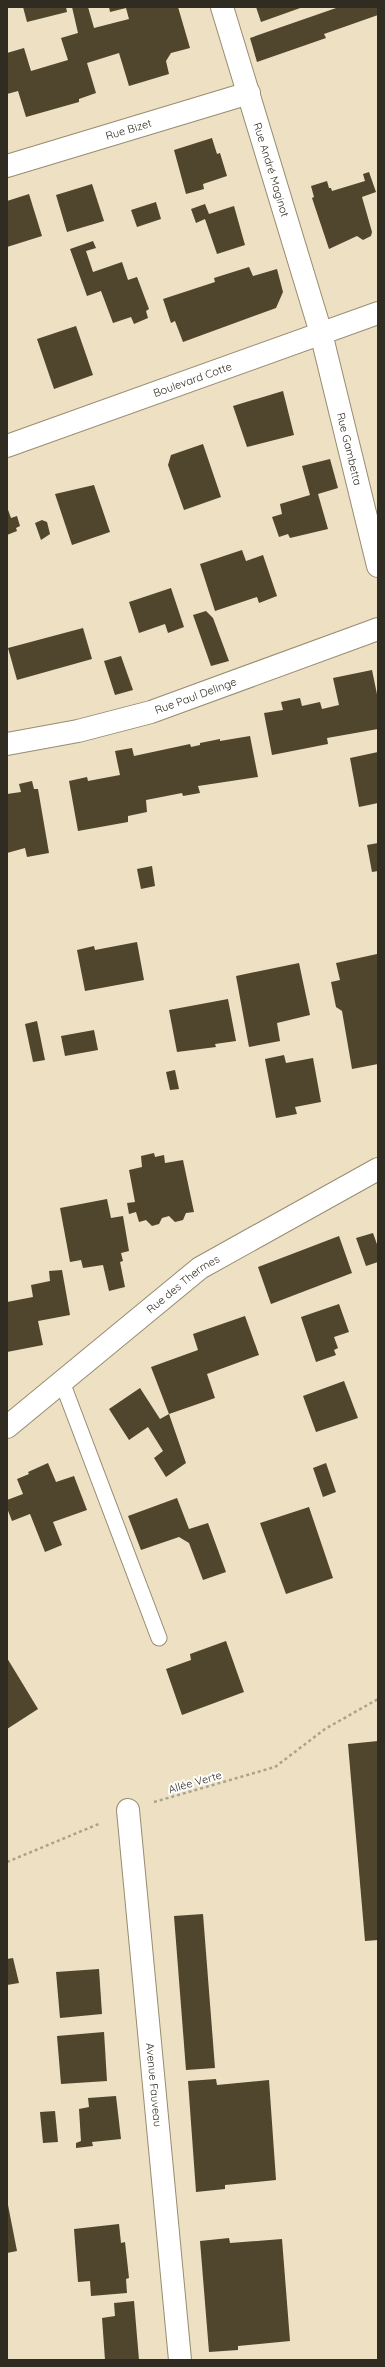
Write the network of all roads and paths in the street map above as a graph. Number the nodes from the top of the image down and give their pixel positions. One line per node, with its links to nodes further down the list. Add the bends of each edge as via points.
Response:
1 (222, 7): 2 (street, Rue André Maginot)
2 (249, 93): 3 (street, Rue Bizet); 5 (street, Rue André Maginot)
3 (7, 166)
4 (378, 312): 5 (street, Boulevard Cotte)
5 (321, 333): 6 (street, Boulevard Cotte); 7 (street, Rue Gambetta)
6 (7, 446)
7 (378, 566)
8 (378, 629): 9 (street, Rue Paul Delinge, via 151,712 78,731)
9 (7, 744)
10 (378, 1169): 11 (street, Rue des Thermes, via 200,1268)
11 (62, 1382): 12 (street, Rue des Thermes); 13 (lane)
12 (7, 1426)
13 (159, 1638)
14 (378, 1699): 15 (path, Allée Verte, via 325,1729 275,1767)
15 (128, 1810): 16 (path, Allée Verte, via 61,1841); 17 (street, Avenue Fauveau)
16 (7, 1862)
17 (180, 2360)

